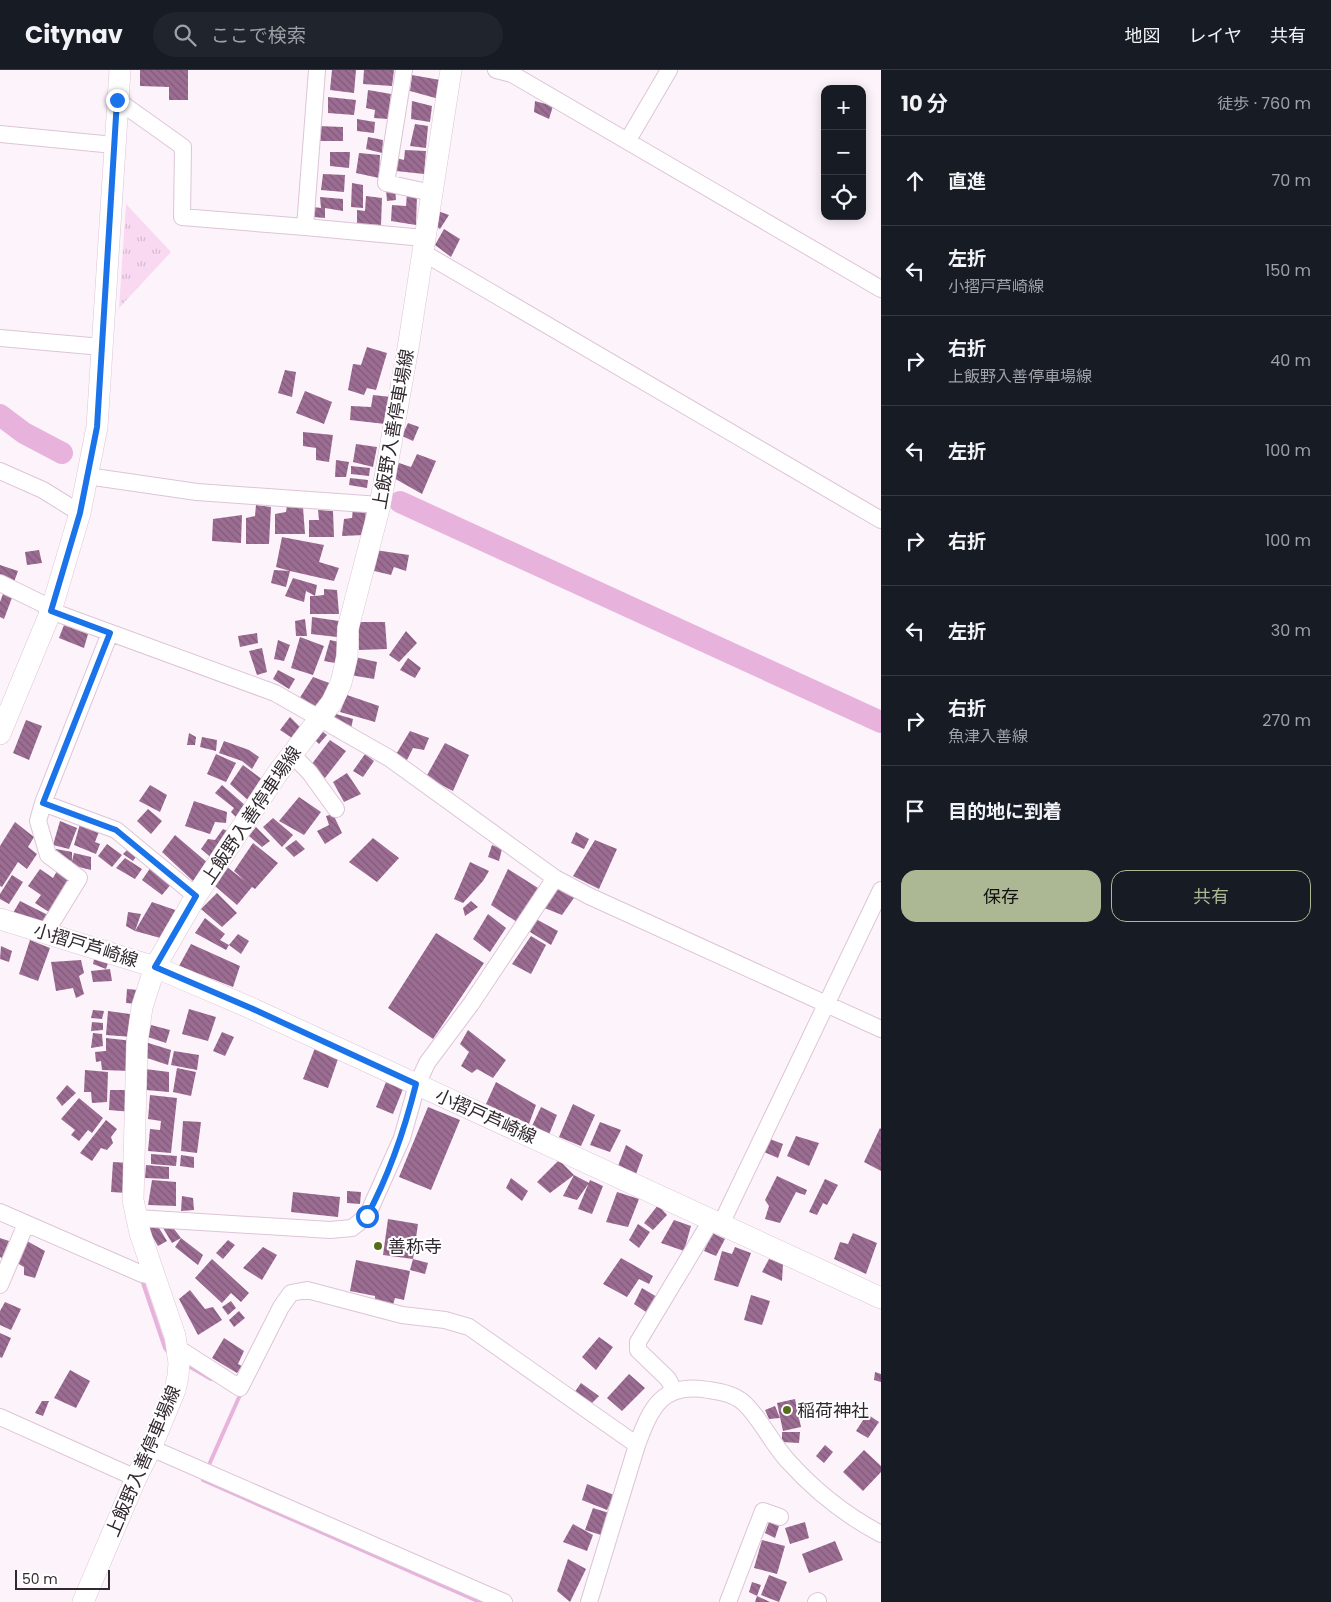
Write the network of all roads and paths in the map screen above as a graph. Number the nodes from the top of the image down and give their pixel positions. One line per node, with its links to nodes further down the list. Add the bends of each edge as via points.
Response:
1 (120, 70): 7 (main road)
2 (317, 70): 12 (street)
3 (404, 70): 11 (street, via 386,183)
4 (451, 70): 11 (main road, 上飯野入善停車場線)
5 (496, 70): 9 (street, via 512,74)
6 (669, 70): 9 (street)
7 (117, 100): 10 (main road); 12 (street, via 183,147 182,217)
8 (0, 134): 10 (street)
9 (628, 140): 14 (street)
10 (114, 145): 16 (main road)
11 (432, 193): 13 (main road, 上飯野入善停車場線)
12 (305, 227): 13 (street)
13 (423, 245): 19 (main road, 上飯野入善停車場線); 21 (street)
14 (881, 288)
15 (0, 338): 16 (street)
16 (102, 347): 18 (main road, via 97,427)
17 (0, 471): 20 (street, via 43,490)
18 (87, 476): 19 (street, via 197,492); 20 (main road)
19 (380, 505): 25 (main road, 上飯野入善停車場線, via 348,628 347,657 341,683)
20 (80, 513): 23 (main road)
21 (881, 520)
22 (0, 583): 23 (street)
23 (51, 611): 24 (street); 26 (main road)
24 (110, 633): 25 (street, via 275,693); 28 (street)
25 (319, 718): 27 (main road, 上飯野入善停車場線); 30 (street, via 389,758)
26 (2, 723)
27 (292, 754): 29 (street); 32 (main road, 上飯野入善停車場線)
28 (43, 803): 32 (street, via 116,830); 34 (street, via 38,821 48,855 79,878)
29 (336, 809)
30 (555, 878): 36 (street); 38 (street, via 427,1063)
31 (881, 890): 36 (street)
32 (196, 896): 35 (main road, 上飯野入善停車場線)
33 (0, 919): 34 (main road, 小摺戸芦崎線)
34 (46, 932): 35 (main road, 小摺戸芦崎線)
35 (155, 967): 38 (main road, 小摺戸芦崎線); 40 (main road, 上飯野入善停車場線, via 142,1006 138,1043 133,1180)
36 (828, 1004): 37 (street); 41 (street)
37 (881, 1029)
38 (416, 1084): 40 (street, via 402,1138 382,1188 367,1216 352,1228); 41 (main road, 小摺戸芦崎線)
39 (0, 1212): 42 (street)
40 (137, 1218): 43 (main road, 上飯野入善停車場線)
41 (717, 1221): 45 (main road, 小摺戸芦崎線); 47 (street, via 638,1342 638,1350 668,1378)
42 (26, 1224): 43 (street, via 142,1274); 44 (street)
43 (156, 1276): 46 (main road, 上飯野入善停車場線, via 175,1336)
44 (0, 1285)
45 (878, 1291)
46 (177, 1353): 49 (street, via 184,1352 240,1388 291,1293 307,1290 402,1316 445,1320 469,1327); 50 (main road, 上飯野入善停車場線, via 175,1390)
47 (674, 1390): 49 (street, via 660,1399); 53 (street, via 704,1389 726,1393 744,1403 787,1461 821,1494 840,1511)
48 (0, 1417): 51 (street)
49 (637, 1445): 56 (street)
50 (151, 1448): 51 (main road, 上飯野入善停車場線); 55 (street)
51 (136, 1478): 54 (main road, 上飯野入善停車場線)
52 (780, 1517): 57 (street, via 763,1511)
53 (881, 1534)
54 (83, 1602)
55 (504, 1602)
56 (589, 1602)
57 (728, 1602)

